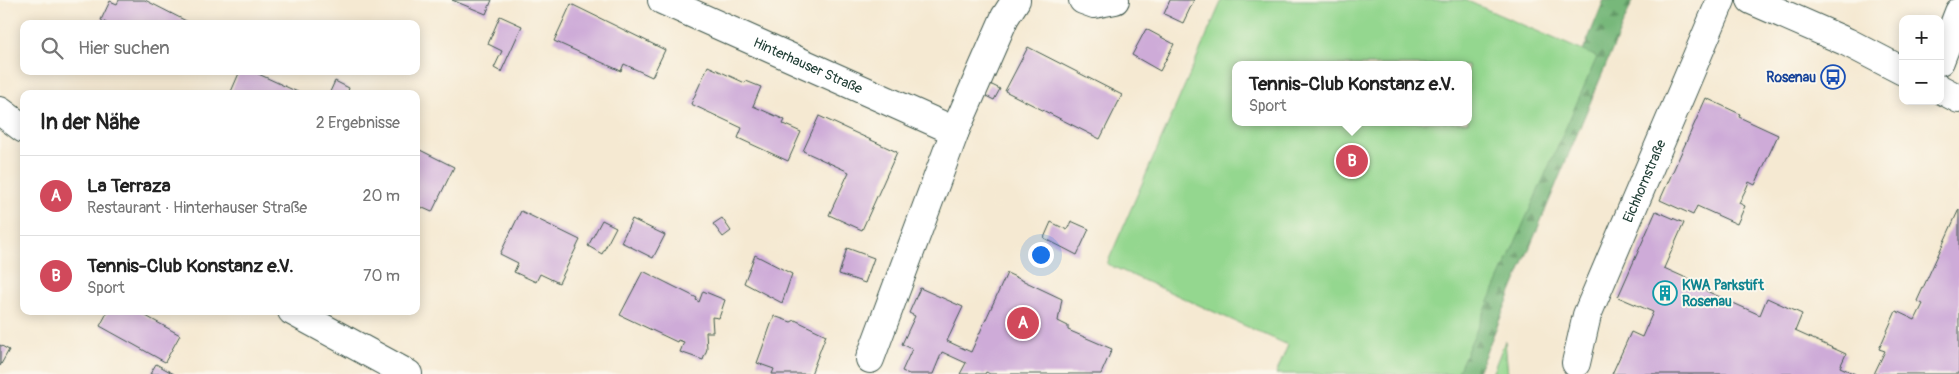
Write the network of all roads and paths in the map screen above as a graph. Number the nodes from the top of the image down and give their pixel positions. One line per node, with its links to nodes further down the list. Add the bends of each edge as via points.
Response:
1 (662, 0): 14 (street, Hinterhauser Straße)
2 (1016, 0): 14 (street, via 1005,16)
3 (1083, 0): 4 (street, via 1094,4)
4 (1115, 0)
5 (1720, 0): 17 (street, Eichhornstraße, via 1587,315)
6 (1751, 0): 9 (street)
7 (1959, 12): 8 (street)
8 (1944, 50)
9 (1899, 68)
10 (1944, 91): 11 (street)
11 (1959, 99)
12 (0, 111): 13 (street)
13 (20, 127)
14 (955, 131): 16 (street)
15 (299, 315): 18 (street)
16 (870, 359)
17 (1576, 363)
18 (408, 374)

